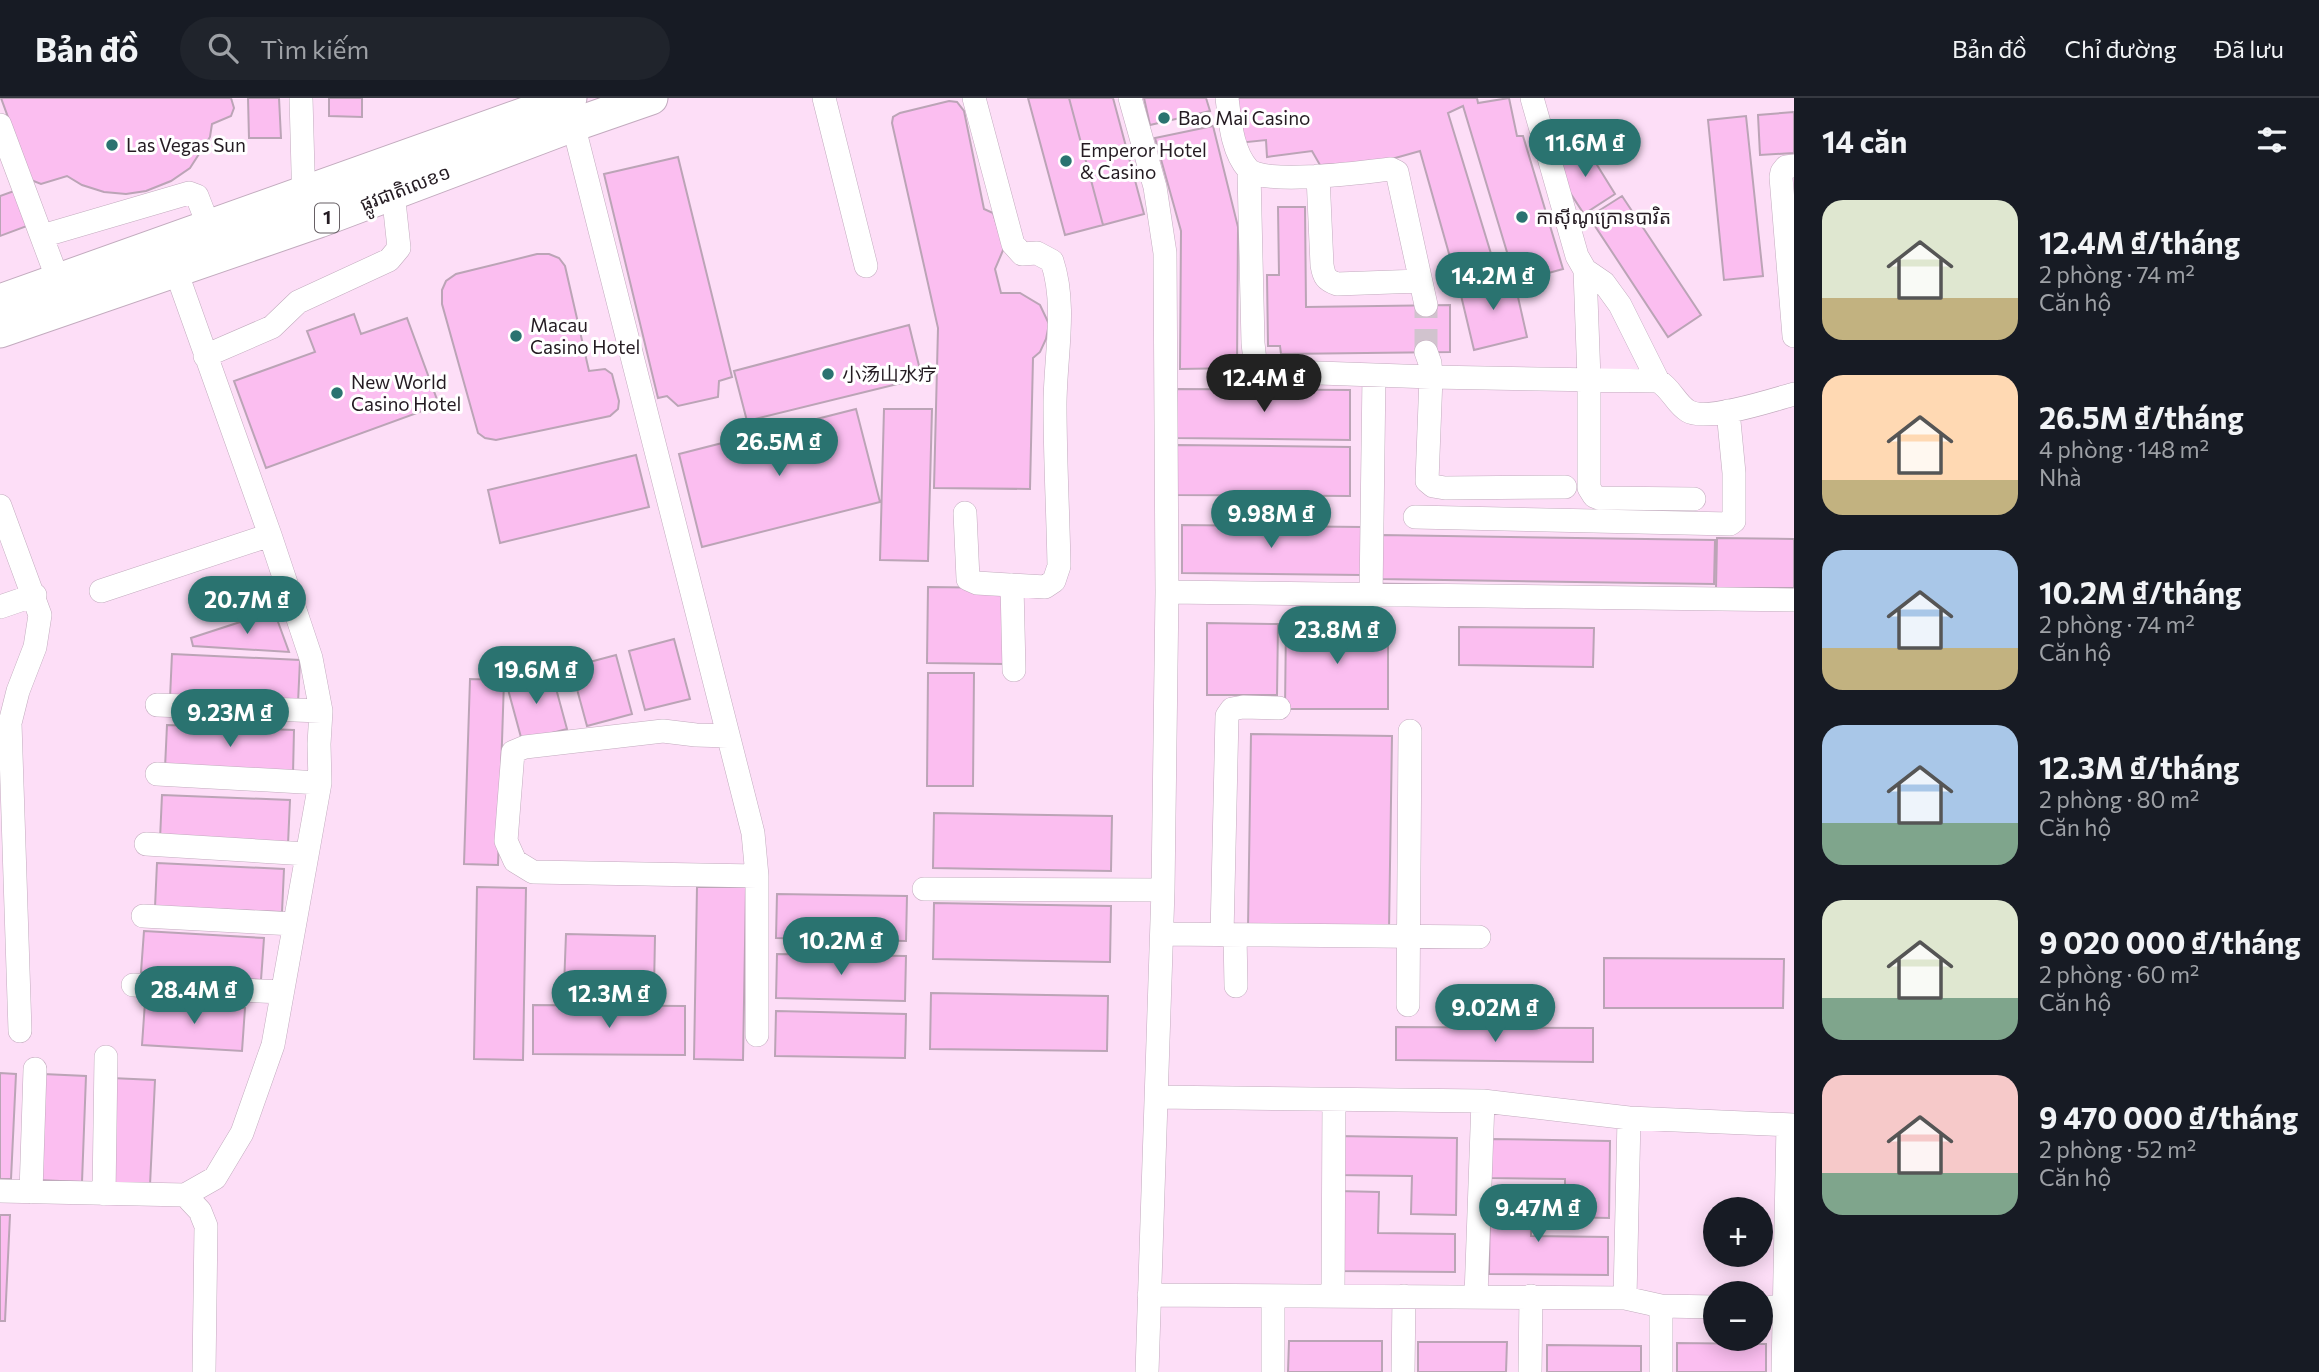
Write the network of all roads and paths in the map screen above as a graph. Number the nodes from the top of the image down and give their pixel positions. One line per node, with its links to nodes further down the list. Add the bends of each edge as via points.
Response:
1 (301, 98): 15 (street)
2 (316, 98): 15 (street)
3 (651, 98): 9 (highway, ផ្លូវជាតិលេខ១ / 1)
4 (824, 98): 18 (street)
5 (974, 98): 41 (street, via 1013,244 1022,254 1052,261 1057,276 1059,566 1054,581 1045,587)
6 (1130, 98): 43 (street, via 1155,187 1165,253)
7 (1227, 98): 12 (street, via 1230,127)
8 (1532, 98): 19 (street, via 1577,256)
9 (570, 107): 14 (highway, ផ្លូវជាតិលេខ១ / 1); 15 (highway, ផ្លូវជាតិលេខ១ / 1); 53 (street)
10 (0, 125): 17 (street)
11 (1794, 166): 26 (street, via 1786,167 1781,177)
12 (1249, 172): 13 (street, via 1262,177); 29 (street, via 1255,360 1265,371)
13 (1318, 176): 22 (street, via 1397,172); 22 (street, via 1322,265 1327,280 1337,284)
14 (393, 192): 15 (highway, ផ្លូវជាតិលេខ១ / 1); 28 (street, via 399,248 389,260 298,302 272,327)
15 (311, 207): 16 (highway, ផ្លូវជាតិលេខ១ / 1); 20 (highway, ផ្លូវជាតិលេខ១ / 1)
16 (209, 227): 17 (street, via 197,196 189,193); 21 (highway, ផ្លូវជាតិលេខ១ / 1)
17 (42, 236): 21 (street)
18 (866, 266)
19 (1585, 270): 31 (street); 32 (street, via 1604,283 1620,305)
20 (176, 271): 25 (highway, ផ្លូវជាតិលេខ១ / 1); 28 (street)
21 (58, 280): 23 (highway, ផ្លូវជាតិលេខ១ / 1)
22 (1420, 281): 24 (street)
23 (0, 301)
24 (1426, 305)
25 (0, 331)
26 (1794, 336)
27 (1426, 352): 30 (street)
28 (205, 356): 40 (street)
29 (1374, 375): 30 (street); 45 (street)
30 (1431, 377): 31 (street); 35 (street, via 1427,481 1433,486)
31 (1589, 379): 32 (street); 36 (street, via 1591,493 1599,498)
32 (1658, 381): 34 (street, via 1688,411 1698,415)
33 (1794, 394): 34 (street)
34 (1728, 411): 39 (street, via 1734,473 1732,523)
35 (1565, 487)
36 (1694, 499)
37 (0, 506): 44 (street)
38 (965, 513): 41 (street, via 968,579)
39 (1415, 517)
40 (270, 535): 42 (street); 51 (street, via 311,658)
41 (1012, 584): 48 (street)
42 (101, 591)
43 (1167, 592): 45 (street); 62 (street)
44 (35, 595): 47 (street); 54 (street, via 40,615 36,647 18,691)
45 (1371, 596): 46 (street)
46 (1794, 600)
47 (0, 607)
48 (1014, 670)
49 (157, 705): 51 (street)
50 (1279, 708): 66 (street, via 1243,707 1232,709 1227,716)
51 (321, 711): 56 (street)
52 (1410, 731): 67 (street)
53 (728, 736): 60 (street, via 753,833); 60 (street, via 663,731 513,752 506,841 515,861 533,872)
54 (5, 753): 59 (street)
55 (157, 774): 56 (street)
56 (320, 783): 58 (street)
57 (146, 844): 58 (street)
58 (307, 854): 64 (street)
59 (7, 860): 73 (street)
60 (757, 876): 74 (street)
61 (924, 889): 62 (street)
62 (1163, 890): 65 (street)
63 (143, 916): 64 (street)
64 (295, 923): 71 (street)
65 (1162, 934): 66 (street); 77 (street)
66 (1229, 935): 67 (street); 70 (street)
67 (1408, 936): 68 (street); 72 (street)
68 (1479, 937)
69 (133, 985): 71 (street)
70 (1236, 986)
71 (282, 992): 85 (street, via 273,1045 242,1133 215,1178)
72 (1408, 1004)
73 (20, 1031)
74 (757, 1035)
75 (106, 1057): 84 (street)
76 (36, 1069): 83 (street)
77 (1157, 1097): 78 (street); 86 (street)
78 (1334, 1100): 79 (street); 88 (street)
79 (1483, 1101): 80 (street); 90 (street)
80 (1629, 1118): 81 (street); 92 (street)
81 (1791, 1125): 93 (street)
82 (0, 1191): 83 (street)
83 (31, 1192): 84 (street)
84 (104, 1194): 85 (street)
85 (185, 1195): 96 (street, via 206,1226)
86 (1149, 1295): 87 (street); 97 (street)
87 (1273, 1296): 88 (street); 98 (street)
88 (1333, 1296): 89 (street)
89 (1404, 1296): 90 (street); 99 (street)
90 (1476, 1296): 91 (street)
91 (1531, 1296): 92 (street); 100 (street)
92 (1625, 1298): 94 (street)
93 (1789, 1305): 102 (street)
94 (1661, 1306): 95 (street); 101 (street)
95 (1703, 1307)
96 (204, 1372)
97 (1147, 1372)
98 (1273, 1372)
99 (1403, 1372)
100 (1530, 1372)
101 (1661, 1372)
102 (1783, 1372)

